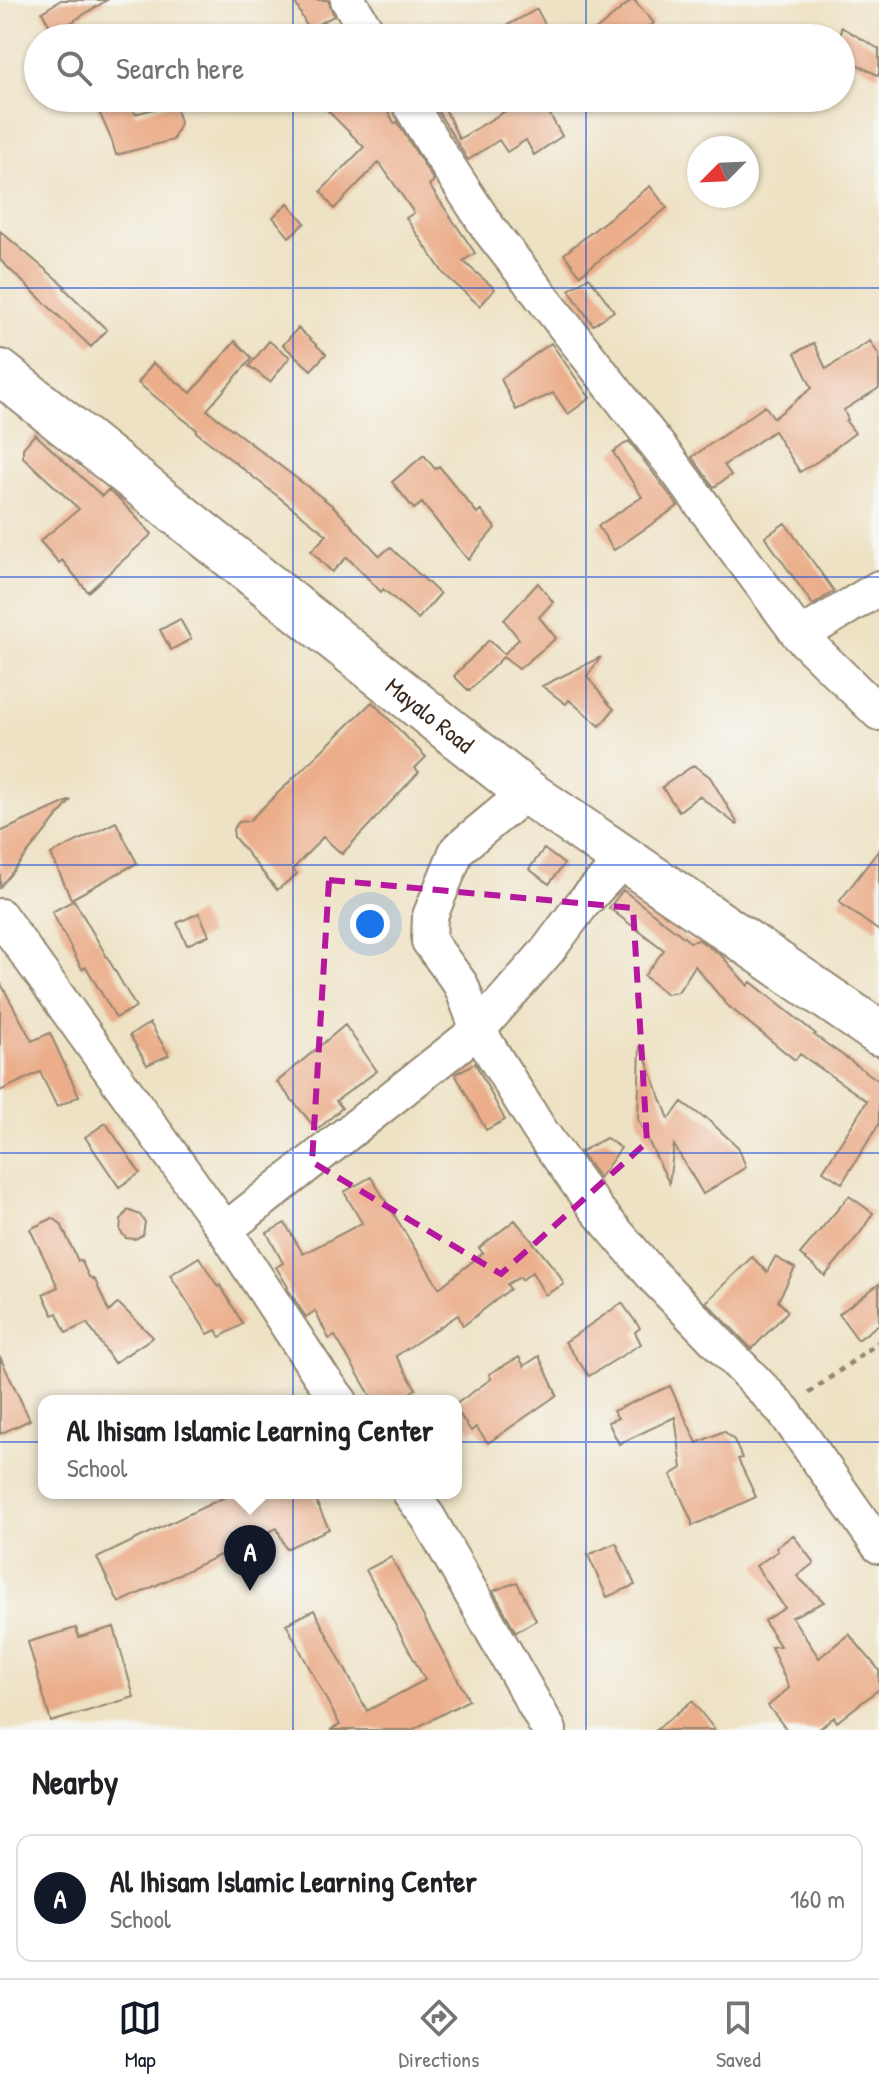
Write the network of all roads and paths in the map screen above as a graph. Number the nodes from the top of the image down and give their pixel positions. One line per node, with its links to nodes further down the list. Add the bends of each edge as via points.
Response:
1 (348, 0): 2 (street)
2 (363, 24)
3 (414, 112): 6 (street, via 489,229)
4 (0, 372): 8 (street, Mayalo Road)
5 (879, 588): 6 (street)
6 (800, 636): 7 (street)
7 (879, 713)
8 (527, 792): 9 (street, Mayalo Road); 11 (street, via 457,850 430,916 429,941 461,985)
9 (625, 858): 11 (street); 12 (street, Mayalo Road)
10 (0, 916): 13 (street)
11 (478, 1030): 13 (street); 16 (street, via 597,1210)
12 (879, 1033)
13 (225, 1230): 15 (street)
14 (879, 1342): 16 (path)
15 (335, 1395)
16 (784, 1411): 18 (street)
17 (414, 1499): 19 (street)
18 (879, 1546)
19 (549, 1730)

